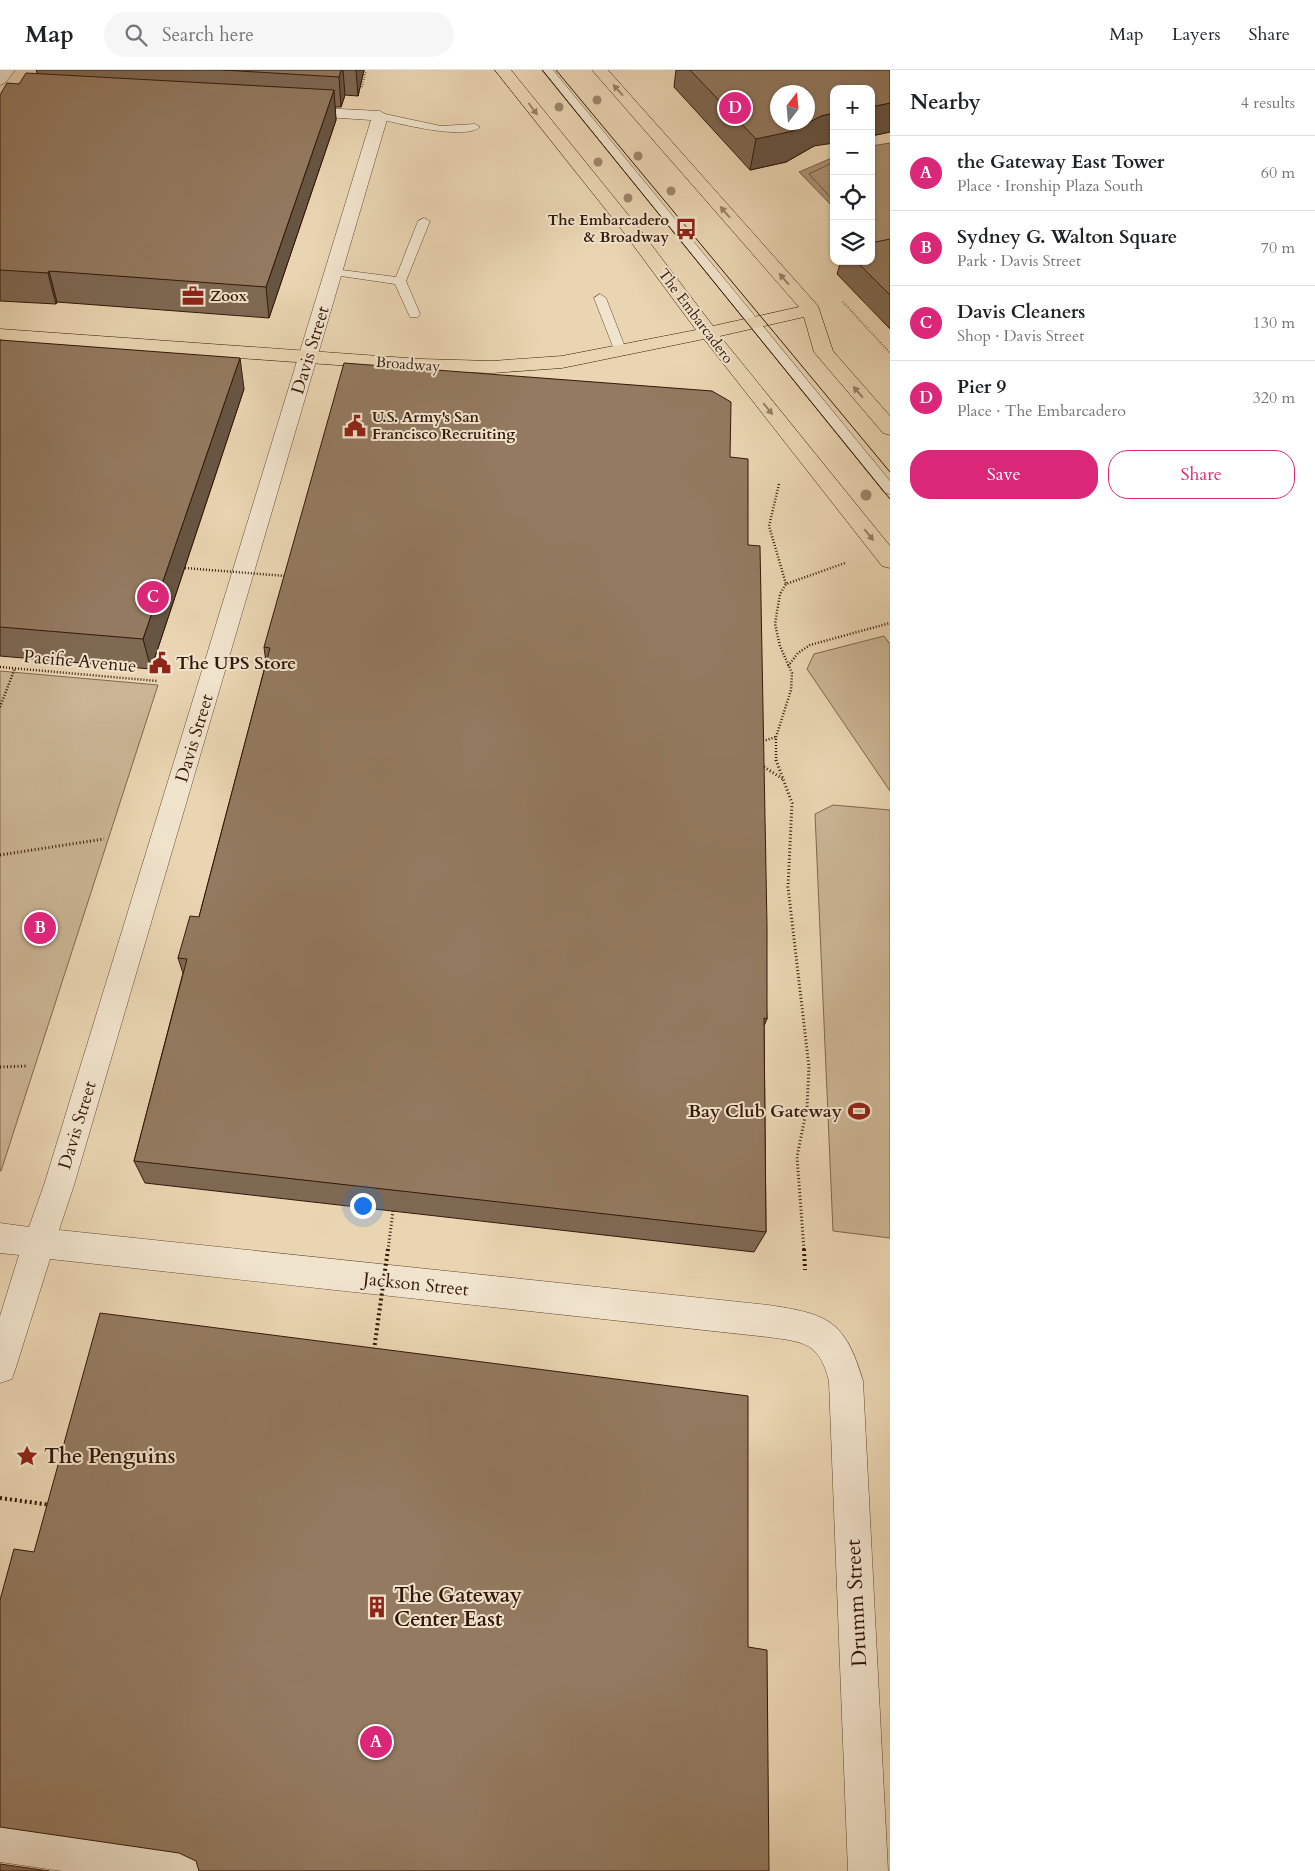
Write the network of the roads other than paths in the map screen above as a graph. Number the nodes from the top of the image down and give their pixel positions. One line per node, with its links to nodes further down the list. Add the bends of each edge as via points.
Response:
1 (7, 70): 5 (street)
2 (503, 70): 16 (main road, The Embarcadero, one-way to 16, via 628,226)
3 (548, 70): 15 (lane)
4 (600, 70): 13 (main road, one-way to 4)
5 (2, 89)
6 (288, 111): 7 (street)
7 (380, 116): 8 (lane, via 441,128); 10 (street, Davis Street)
8 (476, 127)
9 (424, 220): 11 (lane)
10 (334, 272): 11 (lane); 19 (street, Davis Street)
11 (400, 280): 14 (lane)
12 (600, 298): 18 (lane)
13 (811, 310): 15 (main road, Broadway); 20 (main road, one-way to 13, via 824,352)
14 (414, 314)
15 (753, 323): 16 (main road, Broadway); 21 (lane)
16 (707, 333): 18 (main road, Broadway); 22 (main road, The Embarcadero, one-way to 22)
17 (0, 335): 19 (main road, Broadway)
18 (621, 352): 19 (main road, Broadway, via 562,362 492,367)
19 (308, 357): 24 (street, Davis Street, via 60,1185)
20 (890, 429)
21 (890, 490)
22 (890, 561)
23 (0, 1238): 24 (street, Jackson Street)
24 (39, 1243): 25 (street, Jackson Street, via 768,1321 807,1327); 26 (street, Davis Street)
25 (830, 1338): 29 (street, Drumm Street, via 842,1362 846,1380)
26 (0, 1367)
27 (0, 1842): 28 (street)
28 (192, 1871)
29 (868, 1871)

